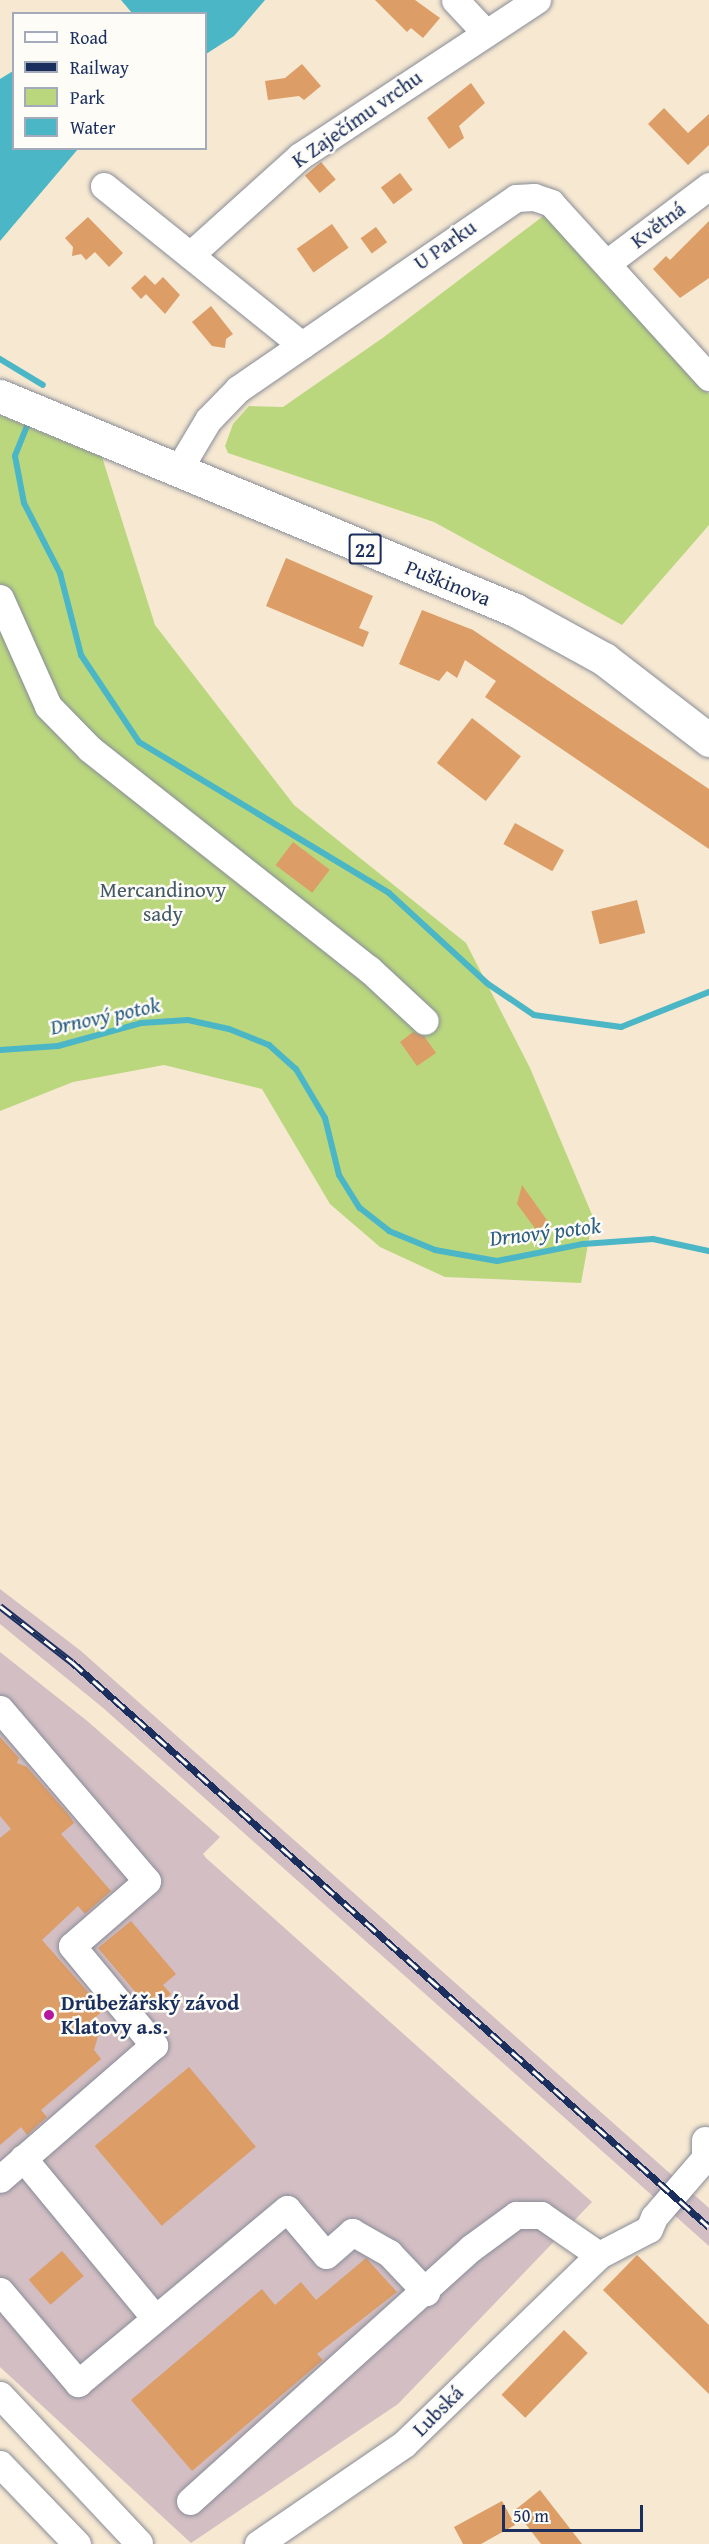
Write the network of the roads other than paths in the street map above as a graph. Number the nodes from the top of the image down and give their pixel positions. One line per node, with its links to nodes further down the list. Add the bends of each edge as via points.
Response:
1 (455, 0): 3 (street)
2 (537, 0): 3 (street, K Zaječímu vrchu)
3 (486, 33): 6 (street, K Zaječímu vrchu, via 300,156)
4 (104, 186): 6 (street)
5 (709, 186): 7 (street, Květná)
6 (190, 255): 8 (street)
7 (607, 263): 8 (street, U Parku, via 551,203 534,197 516,198); 9 (street, U Parku)
8 (302, 345): 11 (street, U Parku, via 238,389 208,420)
9 (709, 377)
10 (0, 396): 11 (main road, Puškinova / 22)
11 (177, 472): 13 (main road, Puškinova / 22, via 515,610 604,659)
12 (0, 598): 14 (street, via 48,706 90,749 369,969)
13 (707, 734)
14 (425, 1021)
15 (0, 1709): 17 (street, via 147,1881 72,1946 154,2044)
16 (705, 2140): 19 (street, Lubská, via 705,2158 654,2217 649,2229)
17 (23, 2158): 18 (street); 22 (street)
18 (0, 2179)
19 (599, 2255): 21 (street, via 541,2215 516,2215 471,2248); 28 (street, Lubská, via 404,2444)
20 (0, 2291): 22 (street, via 78,2383)
21 (426, 2292): 22 (street, via 389,2253 352,2232 326,2254 287,2209); 25 (street)
22 (154, 2317)
23 (0, 2395): 26 (street)
24 (0, 2464): 27 (street)
25 (189, 2501)
26 (139, 2543)
27 (76, 2544)
28 (258, 2544)

